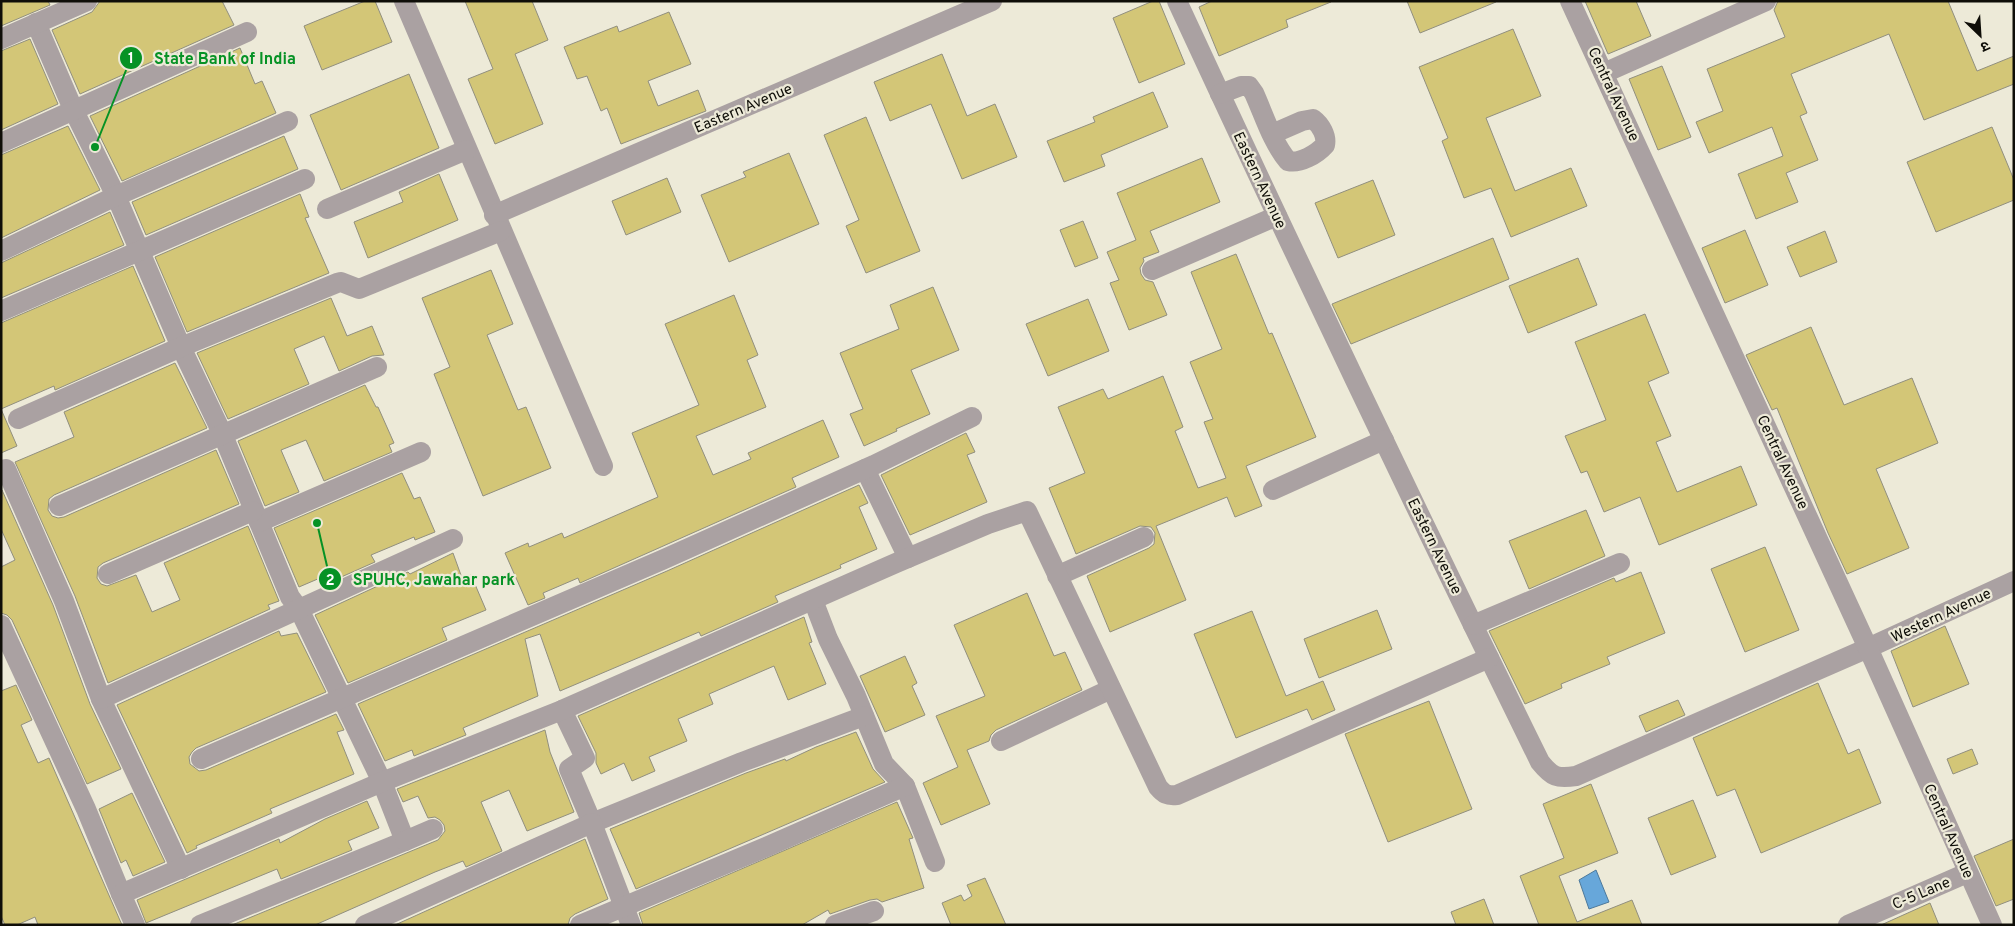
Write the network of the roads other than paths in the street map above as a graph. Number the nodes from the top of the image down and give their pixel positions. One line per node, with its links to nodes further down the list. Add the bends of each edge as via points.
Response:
1 (86, 1): 7 (street)
2 (404, 1): 16 (street)
3 (1177, 1): 11 (street, Eastern Avenue)
4 (1570, 1): 10 (street, Central Avenue)
5 (1766, 1): 10 (street)
6 (981, 3): 21 (street, Eastern Avenue)
7 (36, 23): 9 (street); 12 (street)
8 (246, 32): 12 (street)
9 (1, 39)
10 (1604, 73): 50 (street, Central Avenue)
11 (1220, 94): 14 (street, via 1249,86); 20 (street, Eastern Avenue)
12 (73, 109): 15 (street); 18 (street)
13 (288, 121): 18 (street)
14 (1272, 134)
15 (1, 143)
16 (466, 150): 19 (street); 21 (street)
17 (305, 179): 22 (street)
18 (116, 196): 22 (street); 23 (street)
19 (327, 209)
20 (1276, 216): 24 (street); 31 (street, Eastern Avenue)
21 (497, 223): 26 (street, Eastern Avenue, via 360,289 339,282); 33 (street)
22 (139, 250): 25 (street); 26 (street)
23 (1, 251)
24 (1152, 270)
25 (1, 310)
26 (181, 347): 29 (street, Eastern Avenue); 30 (street)
27 (377, 367): 30 (street)
28 (972, 417): 35 (street)
29 (18, 420)
30 (222, 433): 37 (street); 38 (street)
31 (1384, 440): 36 (street); 49 (street, Eastern Avenue)
32 (421, 452): 38 (street)
33 (603, 466)
34 (6, 469): 54 (street, via 64,601)
35 (866, 469): 41 (street); 53 (street)
36 (1273, 490)
37 (59, 506)
38 (256, 517): 43 (street); 47 (street, via 290,597)
39 (1144, 537): 44 (street)
40 (453, 539): 47 (street)
41 (908, 558): 44 (street, via 1027,511); 46 (street)
42 (1620, 563): 49 (street)
43 (108, 574)
44 (1057, 576): 52 (street)
45 (2014, 581): 50 (street, Western Avenue)
46 (813, 600): 55 (street); 56 (street)
47 (299, 609): 53 (street); 54 (street)
48 (1, 625): 67 (street, via 86,809)
49 (1473, 625): 51 (street, Eastern Avenue)
50 (1868, 648): 51 (street, Eastern Avenue, via 1576,776 1562,778 1549,774 1540,762); 66 (street, Central Avenue)
51 (1489, 658): 52 (street, via 1170,796 1158,787)
52 (1111, 689): 57 (street)
53 (342, 698): 58 (street); 59 (street)
54 (101, 699): 65 (street)
55 (562, 710): 59 (street); 61 (street, via 585,758 569,769)
56 (864, 716): 60 (street, via 884,764); 61 (street)
57 (1001, 740)
58 (201, 759)
59 (382, 782): 63 (street); 65 (street)
60 (905, 786): 64 (street); 69 (street, via 766,847)
61 (592, 823): 69 (street); 73 (street)
62 (434, 829): 63 (street)
63 (405, 842): 70 (street)
64 (935, 862)
65 (181, 869): 67 (street)
66 (1967, 873): 76 (street, C-5 Lane); 77 (street, Central Avenue)
67 (121, 894): 71 (street)
68 (874, 911): 75 (street)
69 (627, 916): 74 (street)
70 (240, 917): 72 (street)
71 (136, 925)
72 (200, 925)
73 (365, 925)
74 (580, 925)
75 (835, 925)
76 (1848, 925)
77 (1992, 925)

